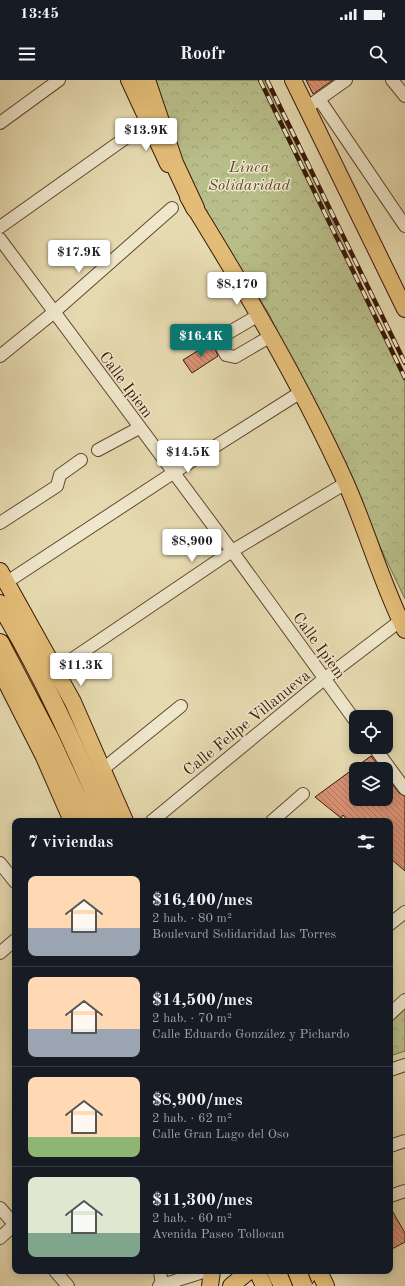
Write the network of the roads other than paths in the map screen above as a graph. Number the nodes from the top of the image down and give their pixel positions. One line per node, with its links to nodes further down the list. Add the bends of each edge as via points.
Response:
1 (59, 80): 9 (street)
2 (129, 80): 12 (main road, via 156,139)
3 (146, 80): 12 (highway, via 174,163)
4 (294, 80): 8 (main road)
5 (346, 80): 8 (street)
6 (392, 80): 7 (street)
7 (405, 96)
8 (313, 104): 13 (street); 16 (main road)
9 (0, 123)
10 (131, 134): 14 (street)
11 (172, 208): 17 (street)
12 (195, 208): 18 (main road)
13 (405, 226)
14 (0, 227)
15 (0, 239): 17 (street, Calle Ipiem)
16 (405, 309)
17 (53, 312): 20 (street); 22 (street, Calle Ipiem)
18 (259, 315): 19 (main road); 19 (street, via 223,336 219,342 221,348 226,355 235,357)
19 (271, 336): 21 (main road)
20 (0, 356)
21 (301, 392): 25 (street); 26 (main road)
22 (139, 428): 23 (street); 25 (street, Calle Ipiem)
23 (98, 450)
24 (81, 460): 27 (street, via 60,475 57,486)
25 (172, 473): 28 (street, Calle Ipiem); 29 (street)
26 (346, 483): 28 (street); 31 (main road)
27 (0, 523)
28 (232, 551): 34 (street); 35 (street, Calle Ipiem)
29 (4, 577): 34 (main road)
30 (0, 604): 44 (highway, via 69,734)
31 (403, 626): 35 (street, Calle Felipe Villanueva)
32 (0, 643): 42 (highway)
33 (0, 670): 43 (main road, via 44,757)
34 (56, 670): 39 (main road)
35 (324, 679): 37 (street, Calle Ipiem); 46 (street, Calle Felipe Villanueva)
36 (181, 706): 39 (street)
37 (349, 713)
38 (379, 754): 40 (street)
39 (103, 769): 45 (main road)
40 (405, 789)
41 (303, 794): 47 (street)
42 (81, 812)
43 (71, 818)
44 (107, 818)
45 (124, 818)
46 (156, 818)
47 (275, 818)
48 (0, 863): 49 (street)
49 (12, 878)
50 (12, 943): 51 (street)
51 (0, 953)
52 (405, 1000): 53 (street)
53 (393, 1011)
54 (405, 1065): 55 (street)
55 (393, 1069)
56 (405, 1141): 57 (street)
57 (393, 1145)
58 (405, 1191): 59 (street)
59 (393, 1195)
60 (0, 1208): 61 (street)
61 (12, 1222)
62 (12, 1228): 63 (street)
63 (0, 1238)
64 (58, 1274): 74 (street)
65 (160, 1274): 75 (street)
66 (197, 1274): 75 (street)
67 (212, 1274): 76 (main road)
68 (245, 1274): 77 (main road)
69 (258, 1274): 78 (main road)
70 (277, 1274): 79 (highway)
71 (297, 1274): 81 (highway, bridge)
72 (309, 1274): 80 (main road)
73 (320, 1274): 82 (main road)
74 (68, 1286)
75 (161, 1286)
76 (210, 1286)
77 (231, 1286)
78 (264, 1286)
79 (283, 1286)
80 (300, 1286)
81 (303, 1286)
82 (326, 1286)

